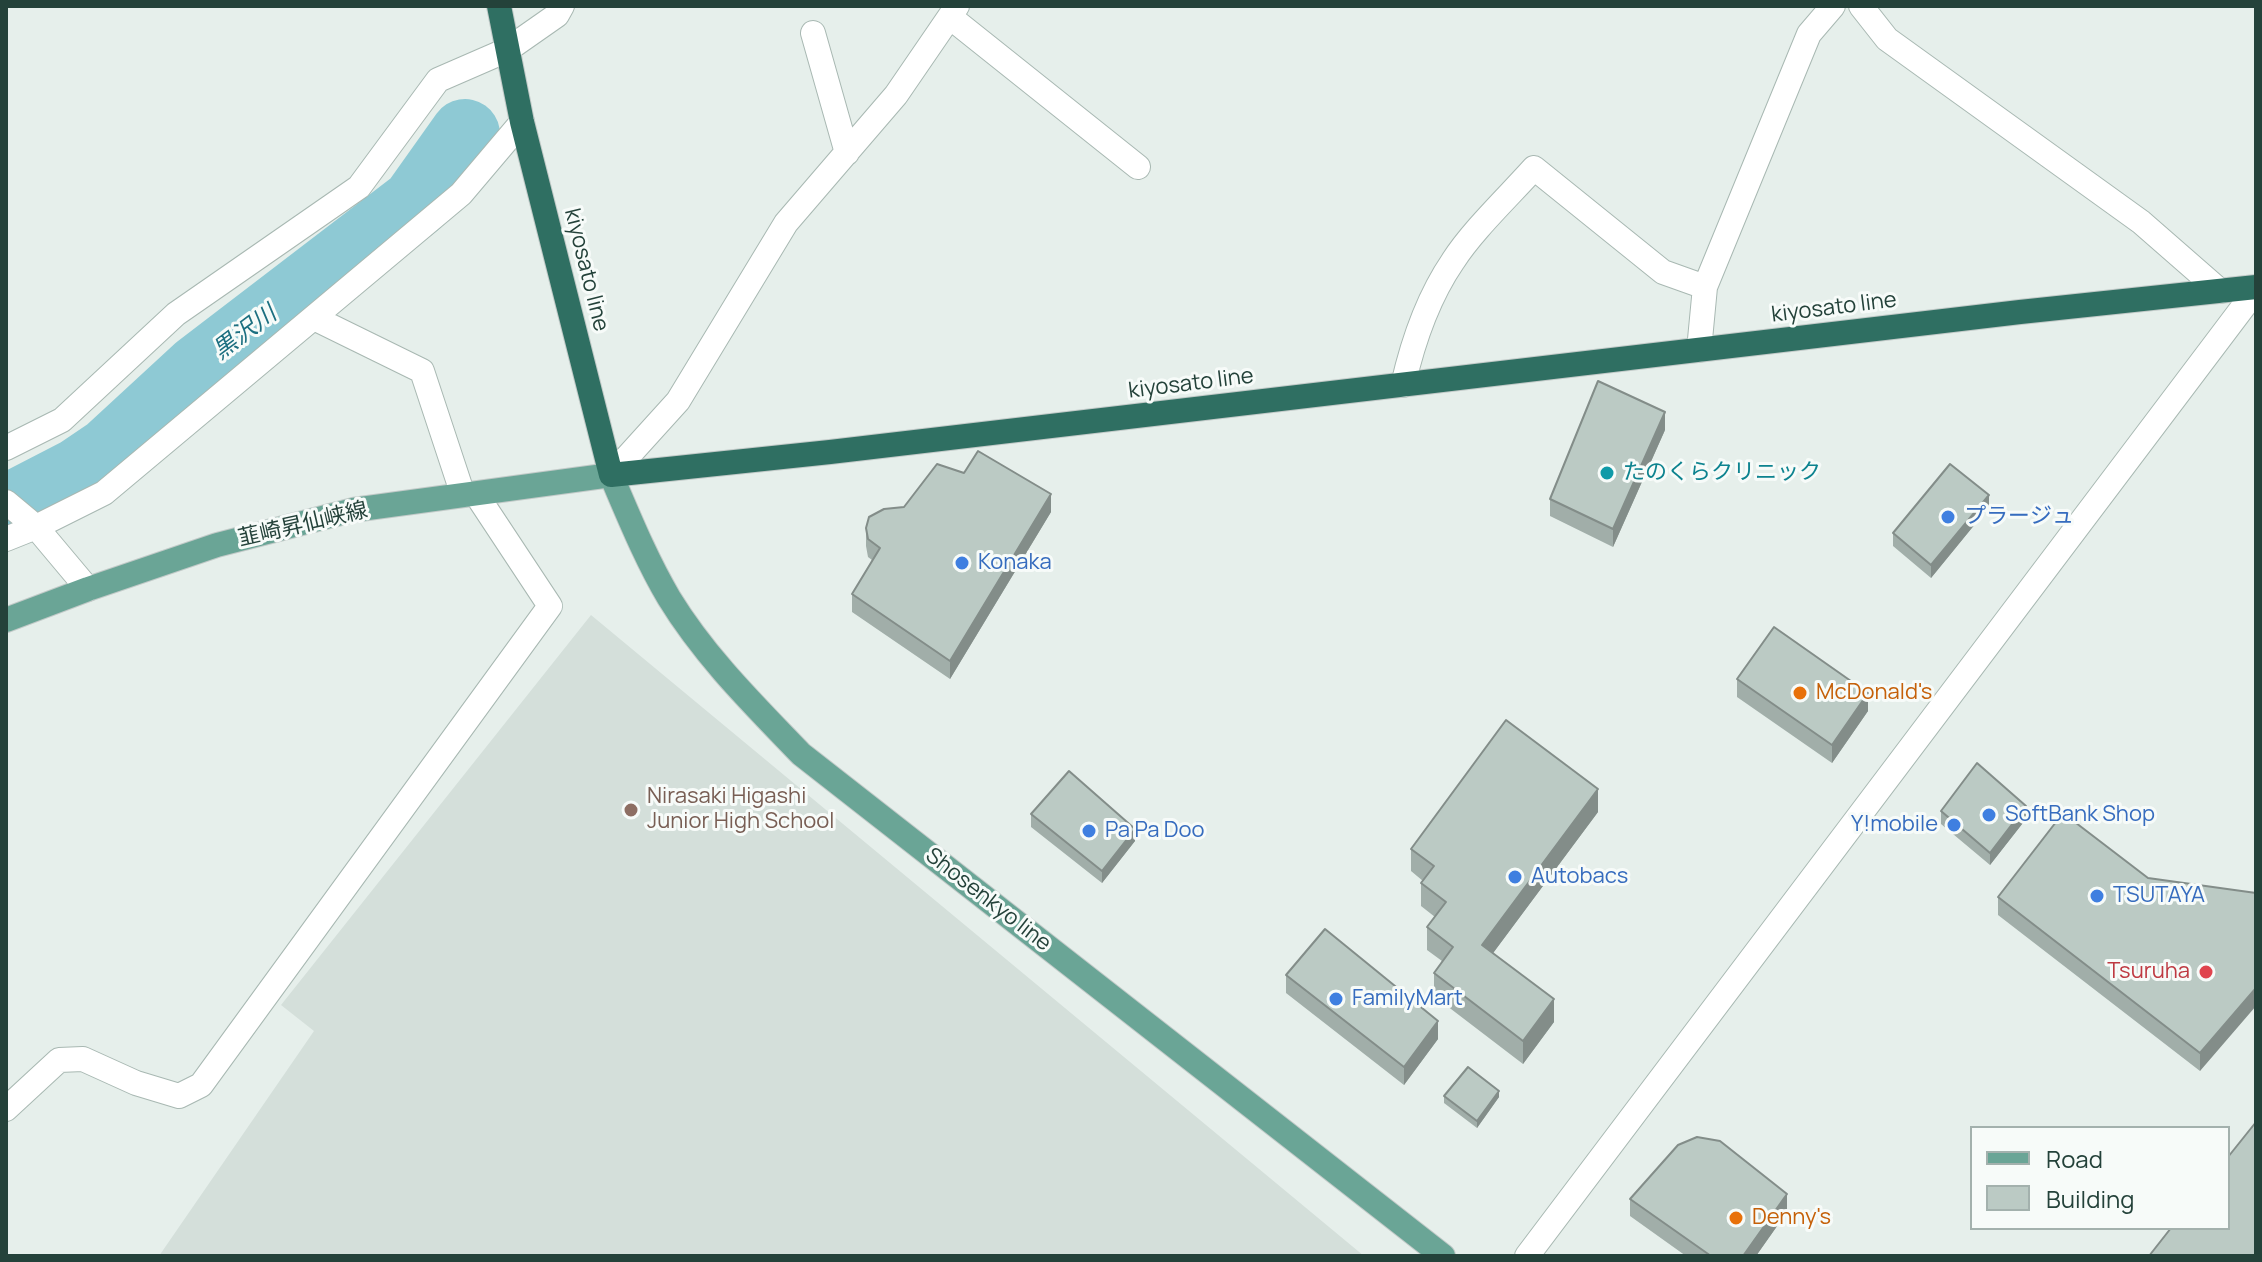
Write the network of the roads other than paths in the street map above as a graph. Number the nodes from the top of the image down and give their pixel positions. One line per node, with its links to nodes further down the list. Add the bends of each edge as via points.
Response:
1 (499, 6): 7 (highway, kiyosato line)
2 (562, 6): 7 (street)
3 (1833, 6): 11 (street, via 1809,34)
4 (1861, 6): 13 (street, via 1887,39 2141,222)
5 (953, 11): 9 (street, via 896,95); 10 (street)
6 (813, 33): 9 (street)
7 (507, 50): 8 (highway, kiyosato line); 17 (street, via 438,80 359,187 176,314 62,420)
8 (522, 122): 14 (street, via 461,194); 18 (highway, kiyosato line)
9 (847, 153): 18 (street, via 786,223 678,401)
10 (1138, 167)
11 (1705, 287): 15 (street); 16 (street, via 1663,272 1534,168 1454,258 1426,306)
12 (2256, 288): 13 (highway, kiyosato line); 27 (street)
13 (2220, 291): 15 (highway, kiyosato line)
14 (314, 318): 19 (street, via 422,371); 21 (street, via 104,493)
15 (1699, 350): 16 (highway, kiyosato line)
16 (1403, 385): 18 (highway, kiyosato line)
17 (6, 448)
18 (611, 475): 19 (main road, 韮崎昇仙峡線); 26 (main road, Shosenkyo line, via 643,551 671,600 725,676 801,754)
19 (470, 495): 23 (main road, 韮崎昇仙峡線, via 353,510 217,545); 25 (street, via 550,606 201,1085 179,1096 83,1059 59,1060)
20 (6, 502): 21 (street)
21 (36, 527): 22 (street); 23 (street)
22 (6, 539)
23 (88, 589): 24 (main road, 韮崎昇仙峡線)
24 (6, 620)
25 (6, 1109)
26 (1443, 1256)
27 (1527, 1256)

